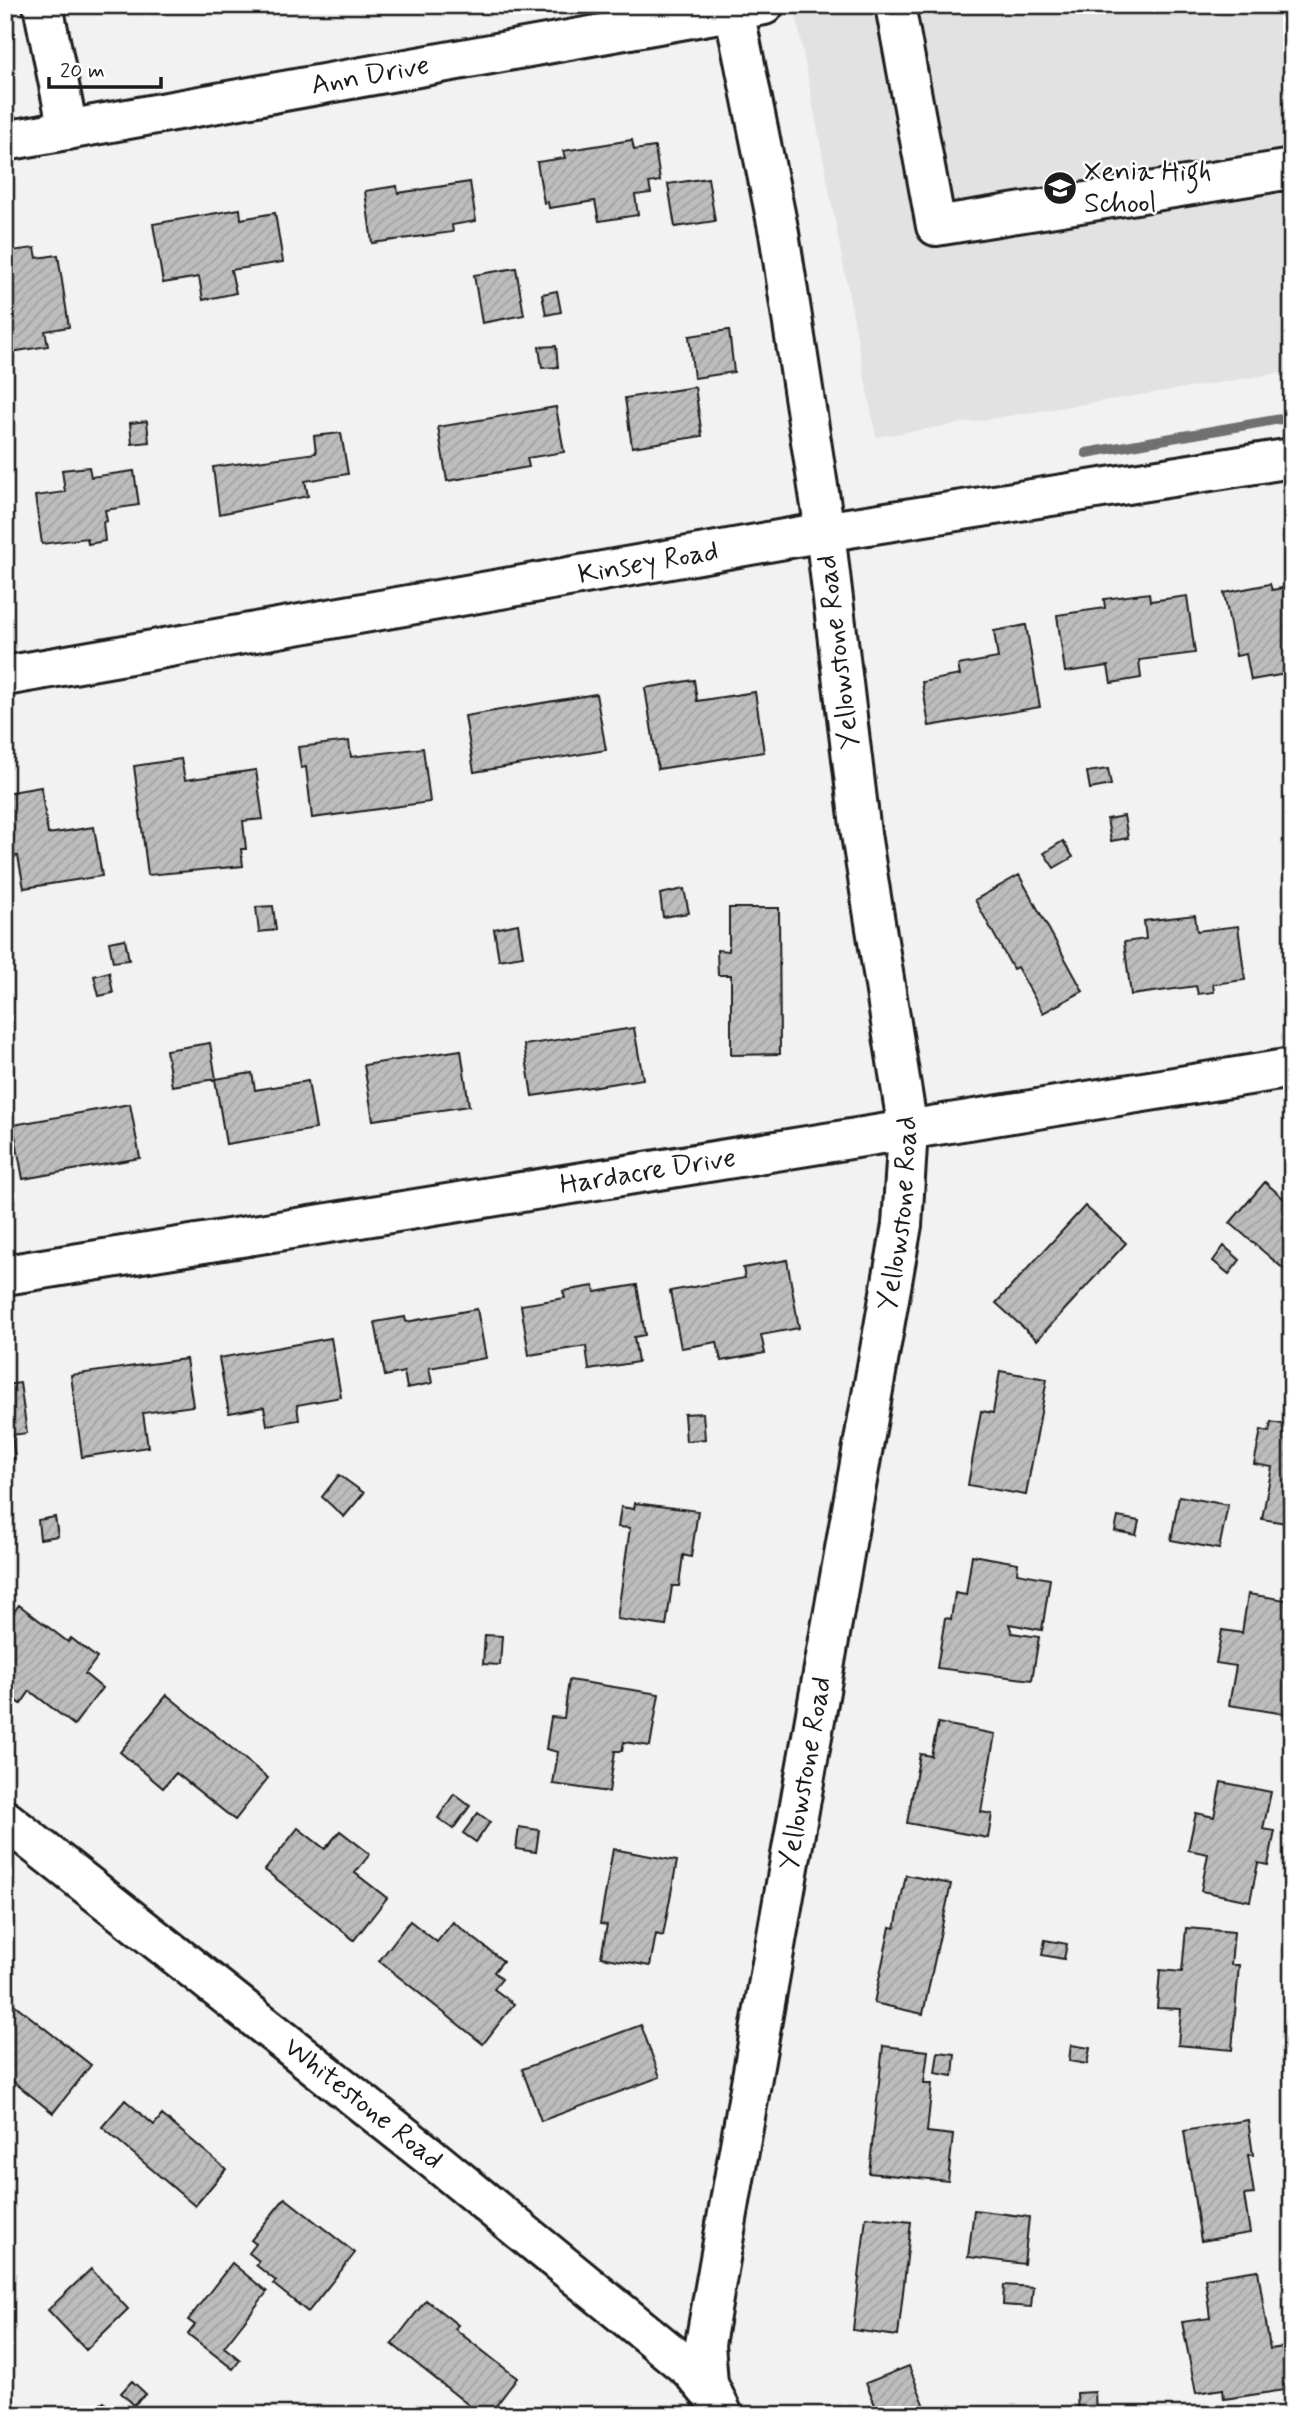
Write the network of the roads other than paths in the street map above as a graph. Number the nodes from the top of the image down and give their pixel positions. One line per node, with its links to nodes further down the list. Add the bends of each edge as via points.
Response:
1 (43, 5): 4 (street)
2 (895, 5): 6 (street, via 936,226)
3 (744, 7): 4 (street, Ann Drive); 8 (street, Yellowstone Road)
4 (68, 130): 5 (street, Ann Drive)
5 (5, 141)
6 (1292, 169)
7 (1292, 458): 8 (street, Kinsey Road)
8 (825, 532): 9 (street, Kinsey Road); 11 (street, Yellowstone Road, via 861,834)
9 (5, 676)
10 (1292, 1068): 11 (street, Hardacre Drive)
11 (908, 1130): 12 (street, Hardacre Drive); 14 (street, Yellowstone Road, via 900,1236 705,2344 704,2372)
12 (5, 1275)
13 (5, 1820): 14 (street, Whitestone Road, via 526,2235 690,2370)
14 (718, 2405)

